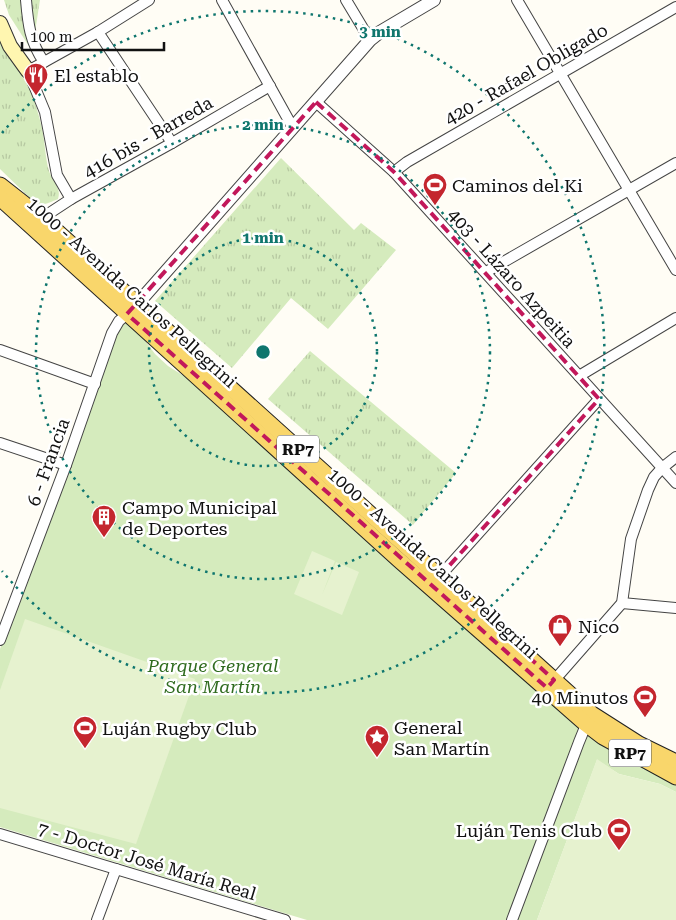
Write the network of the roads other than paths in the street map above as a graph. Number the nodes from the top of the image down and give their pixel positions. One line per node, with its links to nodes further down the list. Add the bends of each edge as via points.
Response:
1 (26, 0): 12 (street, via 28,28)
2 (149, 0): 9 (street)
3 (222, 0): 15 (street)
4 (346, 0): 10 (street)
5 (434, 0): 10 (street)
6 (517, 0): 14 (street)
7 (676, 7): 14 (street, 420 - Rafael Obligado)
8 (0, 23): 11 (main road)
9 (98, 32): 12 (street); 18 (street)
10 (370, 40): 16 (street)
11 (5, 42): 13 (main road)
12 (44, 62): 13 (street)
13 (28, 71): 24 (street, via 44,112 58,175)
14 (559, 74): 20 (street, 420 - Rafael Obligado); 22 (street)
15 (270, 86): 17 (street); 18 (street, 416 bis - Barreda)
16 (316, 102): 17 (street); 20 (street, 403 - Lázaro Azpeitia)
17 (293, 128): 28 (street)
18 (172, 143): 24 (street, 416 bis - Barreda)
19 (676, 163): 22 (street)
20 (394, 172): 27 (street, 403 - Lázaro Azpeitia)
21 (0, 185): 25 (main road, 1000 - Avenida Carlos Pellegrini / RP7)
22 (630, 190): 26 (street); 27 (street)
23 (0, 198): 28 (main road, 1000 - Avenida Carlos Pellegrini / RP7)
24 (71, 199): 25 (street, 416 bis - Barreda)
25 (42, 218): 28 (main road, 1000 - Avenida Carlos Pellegrini / RP7)
26 (676, 270)
27 (486, 272): 31 (street, 403 - Lázaro Azpeitia)
28 (133, 309): 32 (street, 6 - Francia, via 119,321 112,333); 39 (main road, 1000 - Avenida Carlos Pellegrini / RP7); 43 (main road, 1000 - Avenida Carlos Pellegrini / RP7, via 399,560)
29 (676, 318): 31 (street)
30 (0, 350): 32 (street)
31 (579, 376): 33 (street, 403 - Lázaro Azpeitia)
32 (95, 384): 36 (street, 6 - Francia)
33 (599, 399): 37 (street, 403 - Lázaro Azpeitia); 39 (street)
34 (0, 443): 36 (street)
35 (676, 457): 37 (street)
36 (66, 465): 42 (street, 6 - Francia)
37 (662, 468): 38 (street, 403 - Lázaro Azpeitia); 40 (street, via 648,490 631,539)
38 (676, 483)
39 (440, 576): 43 (main road, 1000 - Avenida Carlos Pellegrini / RP7)
40 (622, 603): 41 (street); 43 (street)
41 (676, 608)
42 (0, 638)
43 (550, 684): 44 (main road, 1000 - Avenida Carlos Pellegrini / RP7)
44 (589, 719): 45 (main road, 1000 - Avenida Carlos Pellegrini / RP7); 46 (main road, 1000 - Avenida Carlos Pellegrini / RP7, via 603,737); 51 (street)
45 (676, 762)
46 (676, 776)
47 (0, 834): 48 (street, 7 - Doctor José María Real)
48 (116, 868): 49 (street); 50 (street, 7 - Doctor José María Real)
49 (97, 920)
50 (285, 920)
51 (512, 920)

